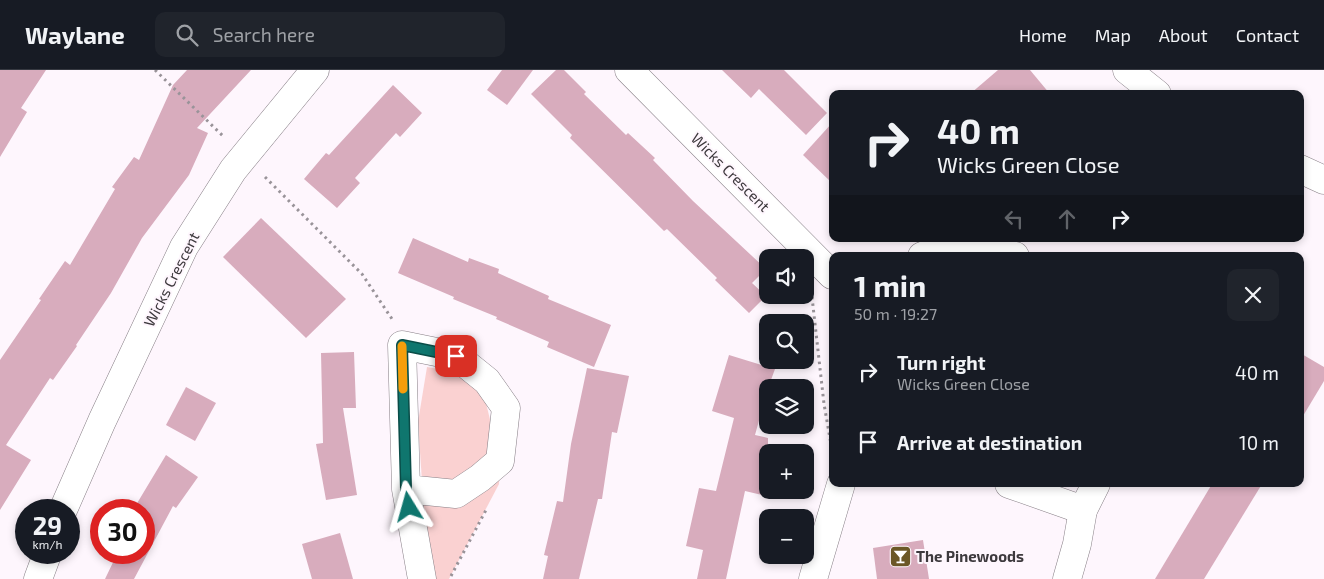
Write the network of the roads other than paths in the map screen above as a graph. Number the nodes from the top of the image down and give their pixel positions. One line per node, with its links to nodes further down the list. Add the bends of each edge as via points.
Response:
1 (314, 70): 14 (street, Wicks Crescent, via 244,156 184,247)
2 (629, 70): 9 (street, Wicks Crescent)
3 (1128, 70): 4 (street)
4 (1152, 90)
5 (1304, 171): 6 (street)
6 (1324, 180)
7 (943, 252): 8 (street)
8 (986, 252)
9 (829, 271)
10 (840, 487): 19 (street)
11 (1018, 487): 15 (street)
12 (1094, 487): 15 (street)
13 (406, 489): 13 (street, via 402,345 456,356 487,381 506,408 500,460 480,478 456,494); 18 (street)
14 (69, 499)
15 (1083, 510): 20 (street)
16 (44, 564): 17 (street)
17 (38, 579)
18 (422, 579)
19 (814, 579)
20 (1067, 579)

